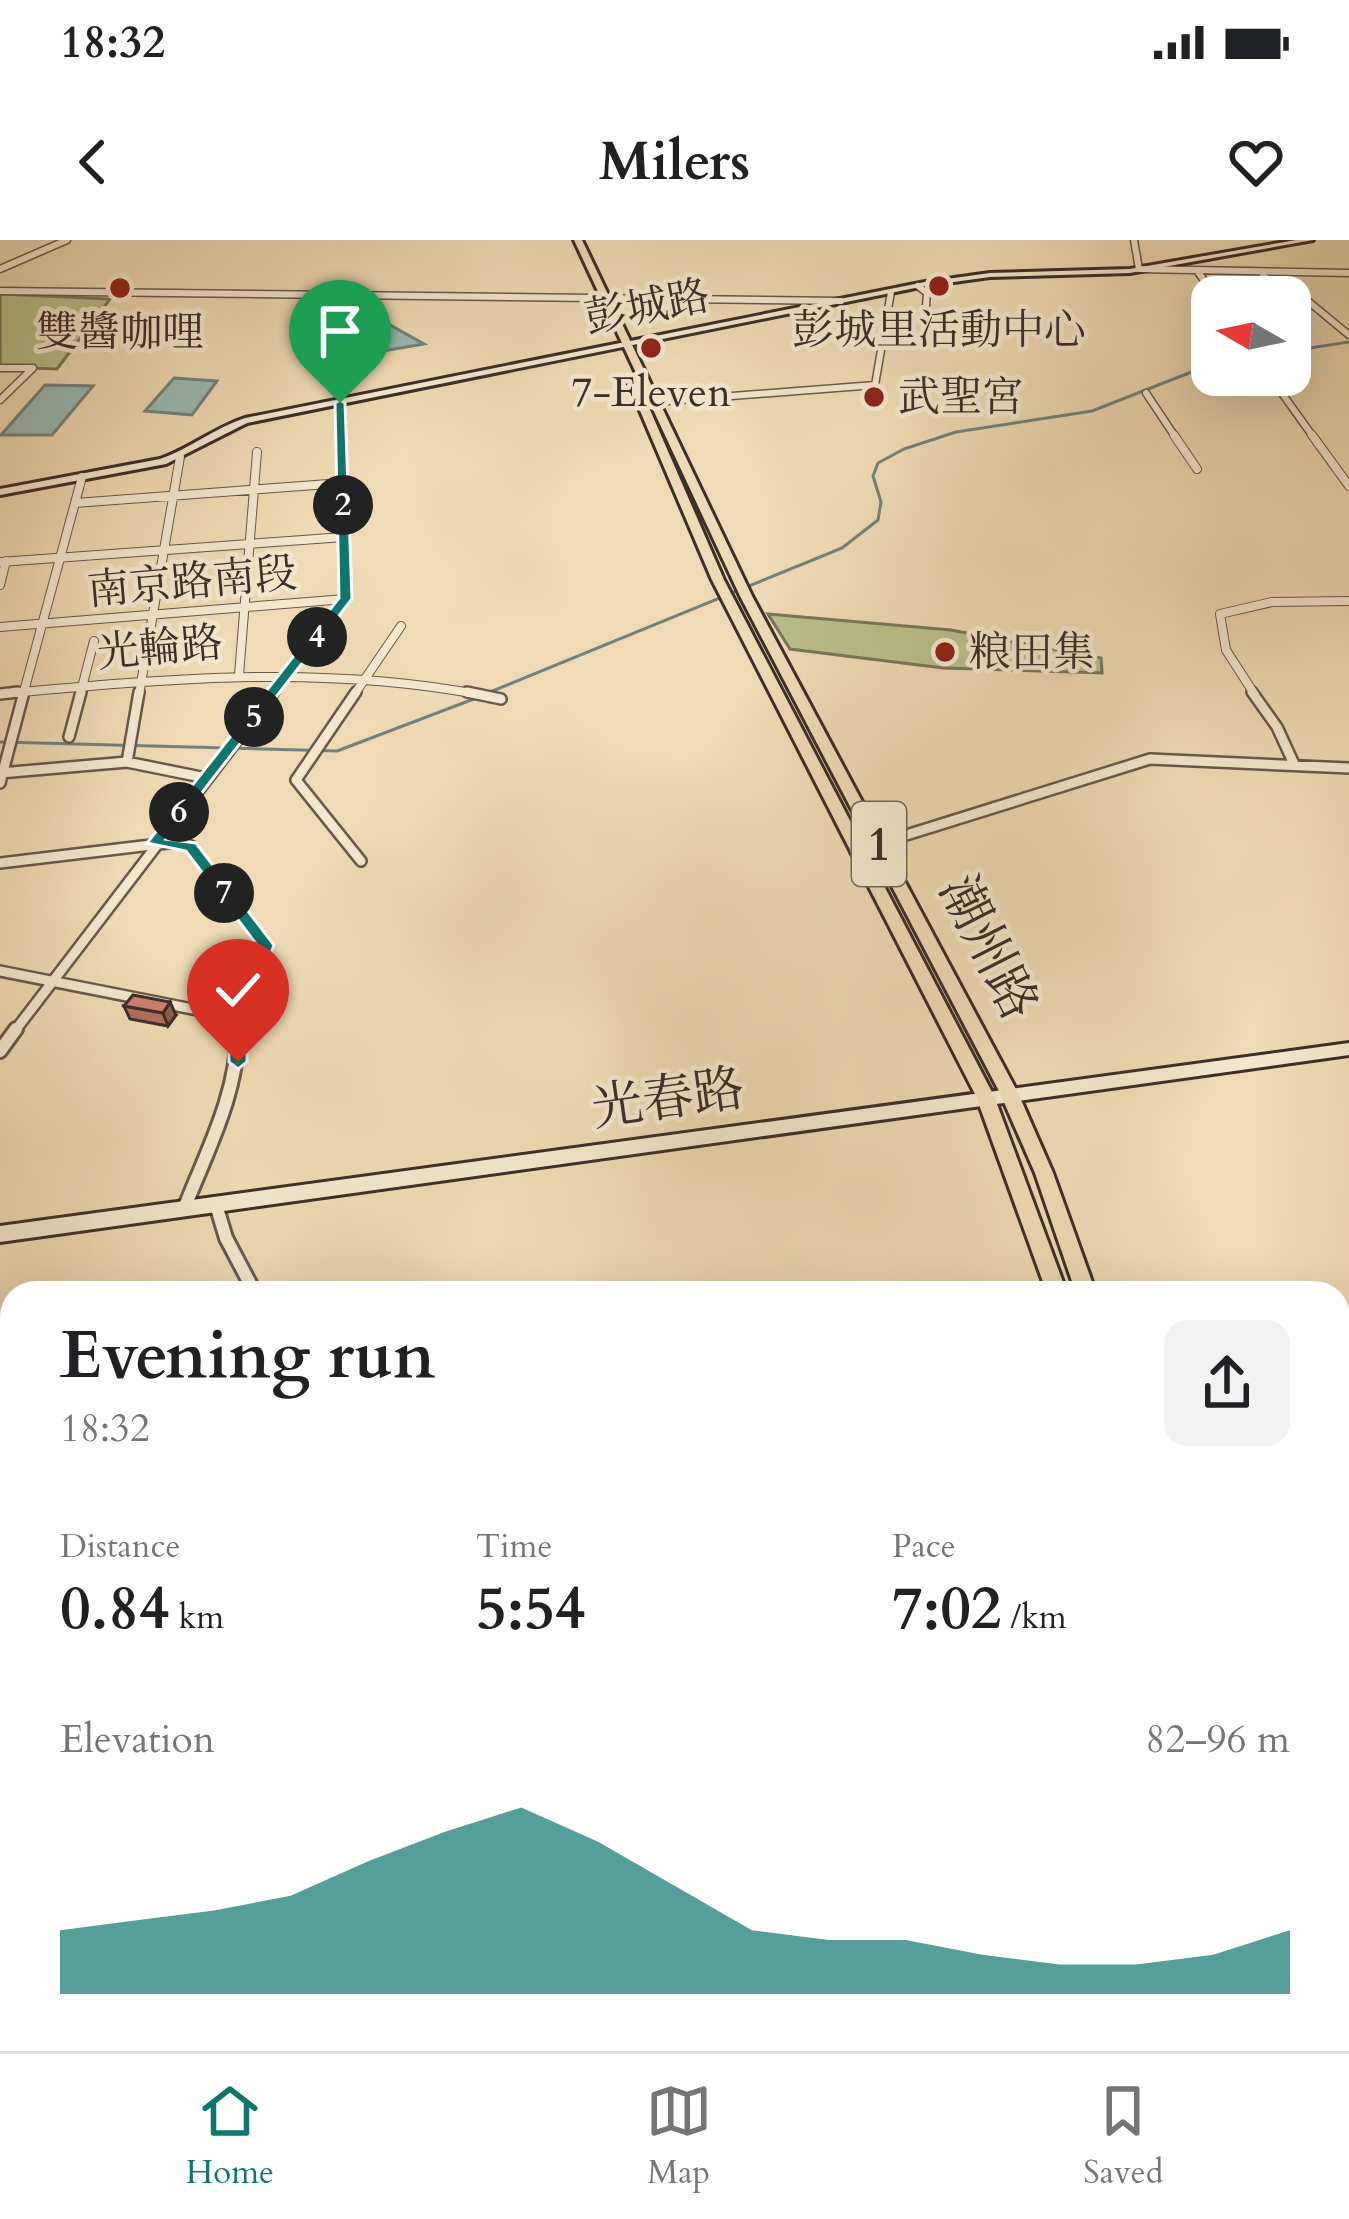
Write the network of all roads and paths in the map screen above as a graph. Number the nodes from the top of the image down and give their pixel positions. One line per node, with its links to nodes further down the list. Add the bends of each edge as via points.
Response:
1 (67, 240): 6 (street)
2 (566, 240): 15 (main road, 1)
3 (578, 240): 15 (main road, 1)
4 (1134, 240): 7 (street)
5 (1310, 240): 7 (street, 彭城路)
6 (0, 269)
7 (1139, 269): 8 (street); 12 (street, 彭城路, via 990,274)
8 (1198, 272): 10 (street); 11 (street)
9 (1349, 273): 10 (street)
10 (1259, 274): 18 (street)
11 (1201, 276)
12 (918, 286): 14 (street, 彭城路); 17 (street)
13 (0, 291): 15 (street)
14 (891, 292): 16 (street, 彭城路); 24 (street, via 875,386)
15 (599, 297): 16 (street); 19 (main road, 1)
16 (841, 301): 19 (street, 彭城路)
17 (926, 306)
18 (1349, 335)
19 (622, 345): 24 (main road, 1); 25 (street, 彭城路); 66 (main road, 潮州路 / 1, via 718,580)
20 (0, 368): 23 (street, via 33,368)
21 (1146, 393): 28 (street)
22 (1284, 396): 31 (street)
23 (0, 400)
24 (656, 402): 65 (main road, 潮州路 / 1, via 746,596)
25 (340, 403): 27 (street, 彭城路, via 217,429); 30 (street)
26 (257, 452): 32 (street)
27 (180, 457): 29 (street, 彭城路); 34 (street)
28 (1197, 469)
29 (82, 477): 33 (street, 彭城路); 35 (street)
30 (342, 483): 32 (street); 36 (street)
31 (1349, 486)
32 (254, 490): 34 (street); 37 (street)
33 (0, 492)
34 (173, 496): 35 (street); 38 (street)
35 (75, 503): 39 (street)
36 (344, 537): 37 (street); 42 (street)
37 (250, 544): 38 (street); 44 (street)
38 (164, 550): 39 (street); 45 (street)
39 (61, 558): 40 (street); 46 (street)
40 (3, 562): 41 (street)
41 (0, 585)
42 (345, 599): 44 (street, 南京路南段); 50 (street)
43 (1349, 602): 60 (street, via 1272,602 1220,614 1222,637 1287,736)
44 (245, 609): 45 (street, 南京路南段); 51 (street)
45 (152, 616): 46 (street, 南京路南段); 53 (street)
46 (44, 623): 48 (street, 南京路南段); 55 (street)
47 (401, 626): 52 (street)
48 (0, 628)
49 (94, 641): 54 (street)
50 (290, 673): 51 (street, 光輪路); 52 (street, 光輪路); 63 (street)
51 (239, 675): 53 (street, 光輪路)
52 (366, 678): 57 (street, 光輪路); 67 (street, via 296,784)
53 (140, 683): 54 (street, 光輪路); 59 (street)
54 (82, 688): 55 (street, 光輪路); 58 (street)
55 (26, 692): 56 (street, 光輪路); 62 (street)
56 (0, 694)
57 (495, 698)
58 (69, 737)
59 (128, 756): 62 (street); 63 (street)
60 (1294, 764): 61 (street); 65 (street, via 1150,759)
61 (1349, 768)
62 (1, 776)
63 (206, 778): 64 (street)
64 (155, 843): 68 (street); 70 (street); 71 (street, via 191,846 266,945)
65 (878, 843): 66 (street); 74 (main road, 潮州路 / 1)
66 (855, 851): 75 (main road, 潮州路 / 1)
67 (361, 861)
68 (0, 863)
69 (0, 971): 70 (street)
70 (56, 980): 71 (street); 73 (street)
71 (238, 1018): 77 (street, via 227,1102)
72 (1349, 1049): 74 (street, 光春路)
73 (0, 1051)
74 (1009, 1093): 75 (street, 光春路); 81 (main road, 潮州路 / 1)
75 (985, 1096): 76 (street, 光春路); 80 (main road, 潮州路 / 1)
76 (216, 1205): 77 (street, 光春路); 79 (street)
77 (184, 1209): 78 (street, 光春路)
78 (0, 1234)
79 (249, 1281)
80 (1053, 1281)
81 (1082, 1281)

